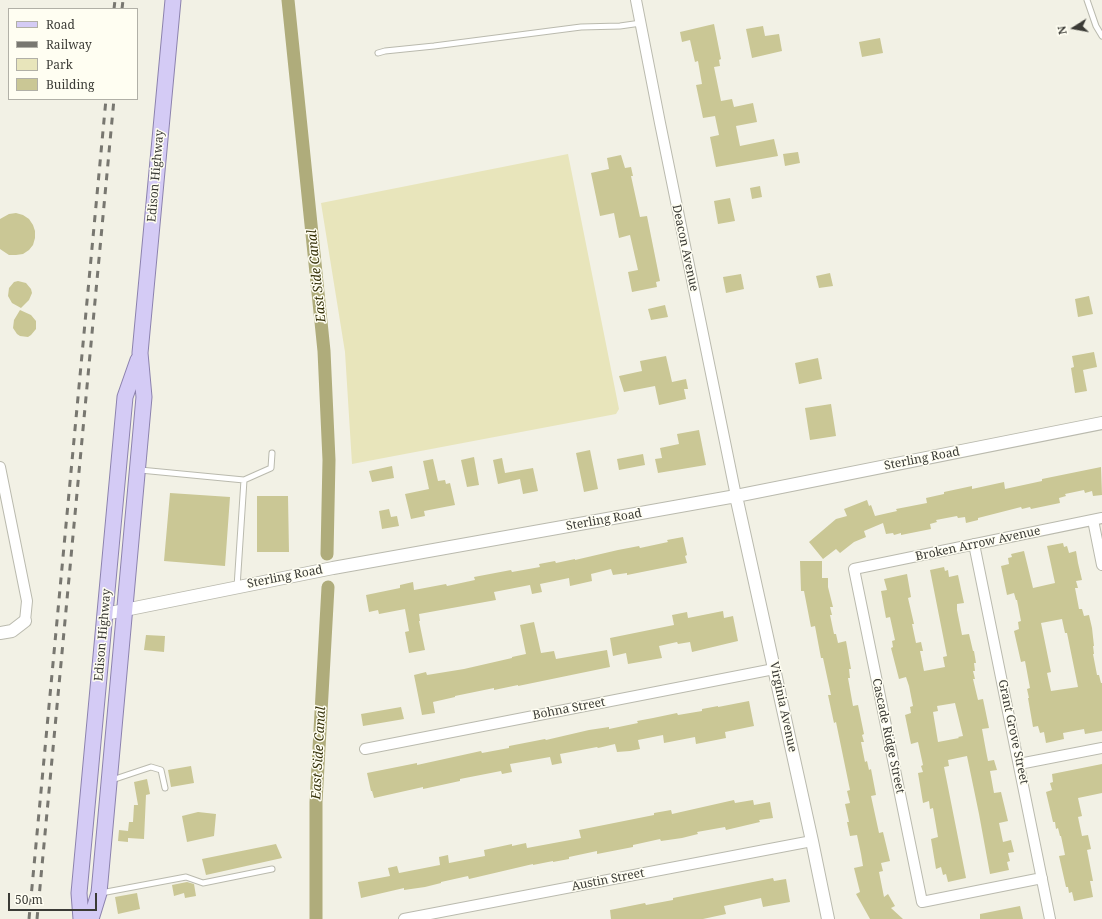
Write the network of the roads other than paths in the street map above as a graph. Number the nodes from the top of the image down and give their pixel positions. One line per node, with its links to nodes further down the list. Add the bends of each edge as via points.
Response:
1 (173, 0): 7 (main road, Edison Highway)
2 (636, 0): 4 (street, Deacon Avenue)
3 (1087, 0): 5 (lane)
4 (641, 23): 6 (lane, via 581,27); 13 (street, Deacon Avenue)
5 (1102, 36)
6 (378, 53)
7 (140, 353): 11 (main road, Edison Highway, via 144,397); 20 (main road, Edison Highway, via 125,397)
8 (1102, 422): 13 (street, Sterling Road)
9 (272, 453): 12 (lane, via 271,468)
10 (0, 467): 21 (street, via 27,601)
11 (138, 470): 12 (lane); 19 (main road, Edison Highway)
12 (244, 480): 18 (lane)
13 (736, 496): 18 (street, Sterling Road); 23 (street, Virginia Avenue)
14 (1097, 519): 15 (street, Broken Arrow Avenue); 16 (street)
15 (974, 544): 17 (street, Broken Arrow Avenue); 26 (street, Grant Grove Street)
16 (1102, 565)
17 (854, 569): 31 (street, Cascade Ridge Street, via 922,902)
18 (236, 586): 19 (street, Sterling Road)
19 (124, 609): 20 (street, Sterling Road); 27 (main road, Edison Highway)
20 (105, 614): 33 (main road, Edison Highway, via 79,893)
21 (25, 621): 22 (street, via 12,631)
22 (0, 633)
23 (774, 669): 25 (street, Bohna Street); 29 (street, Virginia Avenue)
24 (1102, 748): 26 (street)
25 (365, 749)
26 (1019, 764): 31 (street, Grant Grove Street)
27 (109, 781): 28 (lane, via 151,767 161,770); 32 (main road, Edison Highway)
28 (165, 788)
29 (812, 841): 35 (street, Austin Street); 36 (street, Virginia Avenue)
30 (272, 869): 32 (lane, via 202,883 186,877)
31 (1042, 878): 37 (street, Grant Grove Street)
32 (99, 893): 34 (main road, Edison Highway)
33 (82, 919)
34 (91, 919)
35 (404, 919)
36 (828, 919)
37 (1050, 919)

